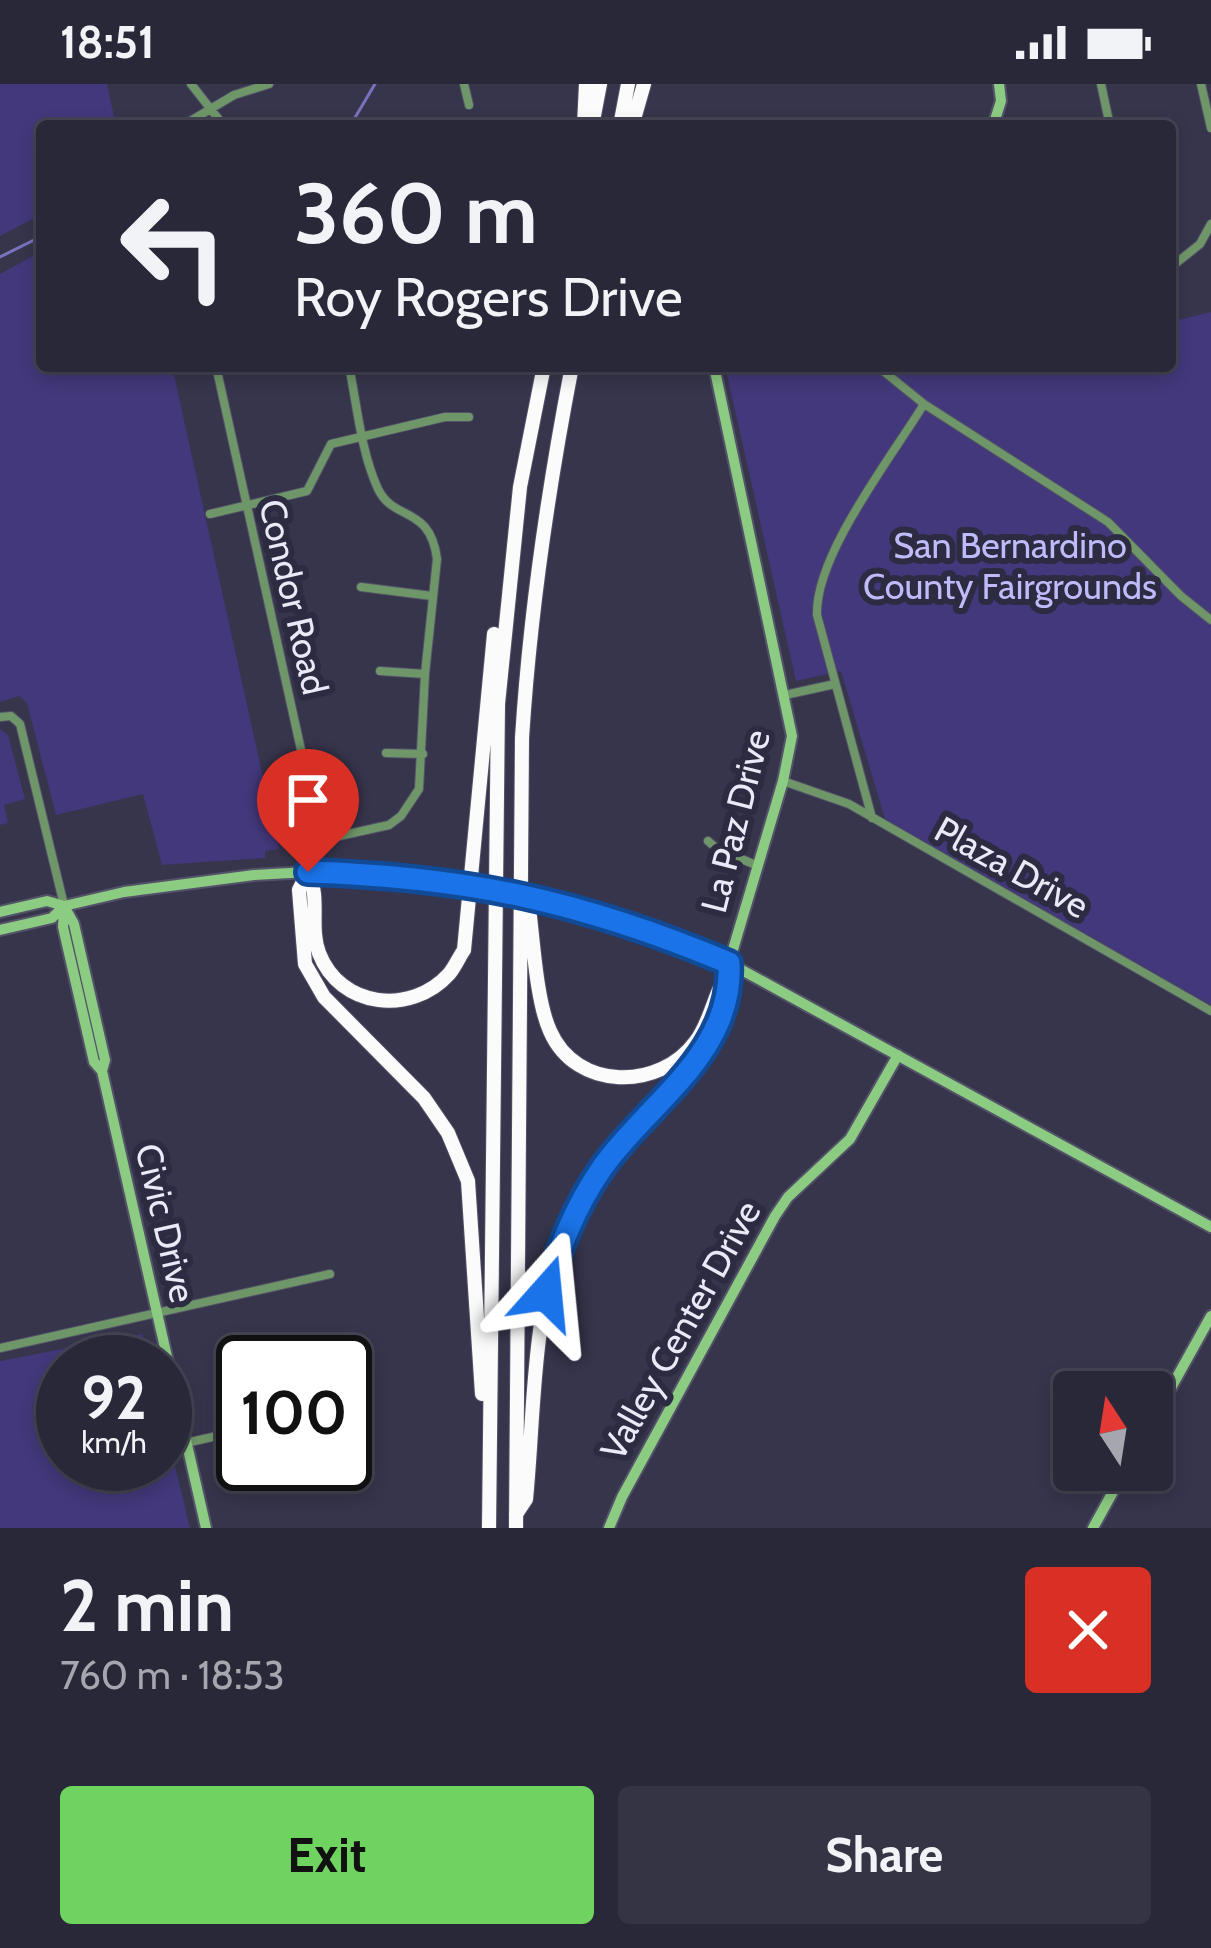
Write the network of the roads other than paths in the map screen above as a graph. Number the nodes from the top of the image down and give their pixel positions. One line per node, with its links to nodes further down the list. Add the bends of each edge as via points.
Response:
1 (190, 84): 12 (street)
2 (269, 84): 12 (street)
3 (464, 84): 11 (street)
4 (586, 84): 15 (highway)
5 (600, 84): 16 (highway)
6 (628, 84): 17 (highway)
7 (644, 84): 18 (highway)
8 (999, 84): 19 (street)
9 (1101, 84): 20 (street)
10 (1201, 84): 21 (street)
11 (469, 105)
12 (213, 110): 13 (street); 14 (street)
13 (194, 120)
14 (220, 120)
15 (588, 120)
16 (590, 120)
17 (621, 120)
18 (634, 120)
19 (995, 120)
20 (1109, 120)
21 (1211, 128)
22 (1210, 230): 23 (street)
23 (1176, 263)
24 (217, 372): 33 (street, Condor Road)
25 (350, 372): 32 (street)
26 (543, 372): 35 (highway)
27 (571, 372): 49 (highway, via 529,631)
28 (715, 372): 42 (street, La Paz Drive)
29 (884, 372): 30 (street)
30 (924, 404): 38 (street, via 1108,522); 41 (street, via 818,584 817,616)
31 (470, 417): 32 (street)
32 (364, 435): 33 (street, via 331,444 307,491); 37 (street, via 379,491 419,519 435,542)
33 (246, 506): 34 (street); 45 (street, Condor Road, via 321,840 401,816 419,789)
34 (209, 514)
35 (509, 566): 51 (highway, via 498,603 464,950 448,975 416,997 356,997 316,947 317,890); 67 (highway, via 494,847)
36 (362, 587): 37 (street)
37 (432, 596): 40 (street)
38 (1211, 620)
39 (380, 671): 40 (street)
40 (425, 674): 45 (street)
41 (835, 684): 42 (street); 47 (street)
42 (785, 695): 46 (street, La Paz Drive, via 792,736)
43 (0, 716): 52 (street, Civic Drive, via 20,724)
44 (386, 753): 45 (street)
45 (423, 754)
46 (783, 781): 47 (street, Plaza Drive); 50 (street, La Paz Drive)
47 (872, 819): 56 (street, Plaza Drive)
48 (708, 841): 50 (street)
49 (520, 848): 55 (highway, via 545,1019 566,1055 591,1072 633,1079 676,1061 698,1040); 68 (highway)
50 (758, 866): 55 (street, La Paz Drive)
51 (308, 872): 52 (street); 55 (street, bridge, via 450,880 564,904); 67 (highway, via 298,890 305,964 324,997 424,1098 468,1181)
52 (64, 906): 53 (street, via 47,901); 54 (street, via 52,918); 60 (street, Civic Drive)
53 (0, 912)
54 (0, 930)
55 (729, 963): 57 (street, La Paz Drive); 68 (highway, via 730,985 710,1041 604,1165 570,1222 546,1293 526,1499)
56 (1211, 1011)
57 (898, 1055): 58 (street, La Paz Drive); 70 (street, Valley Center Drive, via 850,1139 775,1216)
58 (1211, 1227)
59 (331, 1274): 60 (street)
60 (156, 1314): 62 (street, Civic Drive); 63 (street)
61 (1211, 1316): 64 (street)
62 (161, 1335)
63 (0, 1348)
64 (1173, 1384)
65 (192, 1468): 69 (street, Civic Drive)
66 (1113, 1491): 71 (street)
67 (489, 1521)
68 (516, 1521)
69 (206, 1528)
70 (609, 1528)
71 (1093, 1528)

